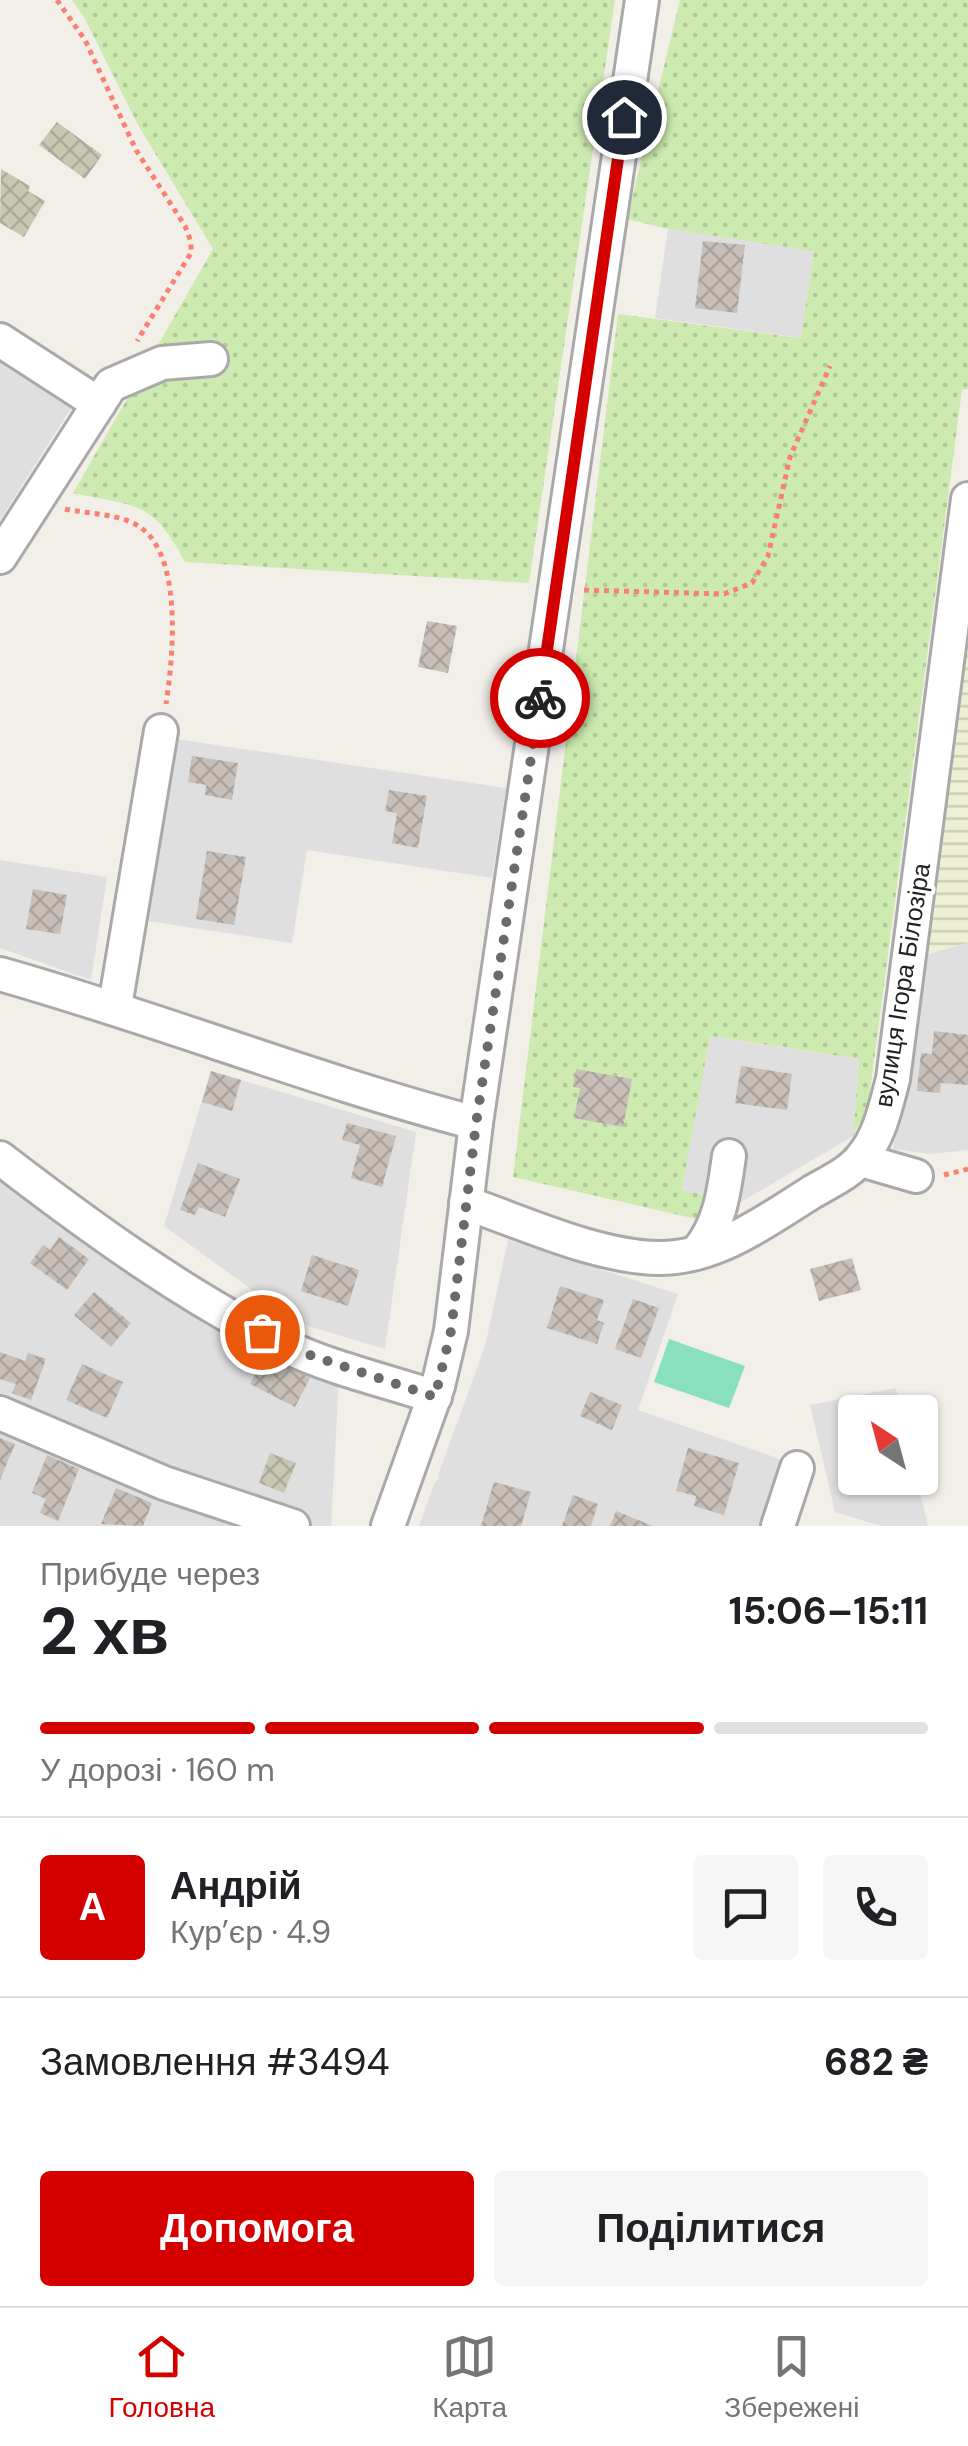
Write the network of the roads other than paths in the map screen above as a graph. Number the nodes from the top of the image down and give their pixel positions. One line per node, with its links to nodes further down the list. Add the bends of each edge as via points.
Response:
1 (642, 0): 10 (street)
2 (0, 340): 4 (street)
3 (211, 359): 4 (street, via 162,363)
4 (105, 395): 6 (street)
5 (968, 499): 13 (street, вулиця Ігора Білозіра, via 893,1079)
6 (0, 556)
7 (161, 731): 9 (street)
8 (0, 974): 9 (street)
9 (115, 1006): 10 (street)
10 (476, 1124): 15 (street)
11 (729, 1156): 16 (street, via 712,1232)
12 (0, 1158): 17 (street, via 174,1282 292,1349)
13 (861, 1160): 14 (street); 16 (street, via 742,1235)
14 (916, 1176)
15 (466, 1202): 16 (street, via 622,1254); 17 (street)
16 (696, 1254)
17 (437, 1392): 21 (street)
18 (0, 1413): 20 (street, via 164,1483)
19 (797, 1468): 22 (street)
20 (293, 1526)
21 (388, 1526)
22 (778, 1526)

